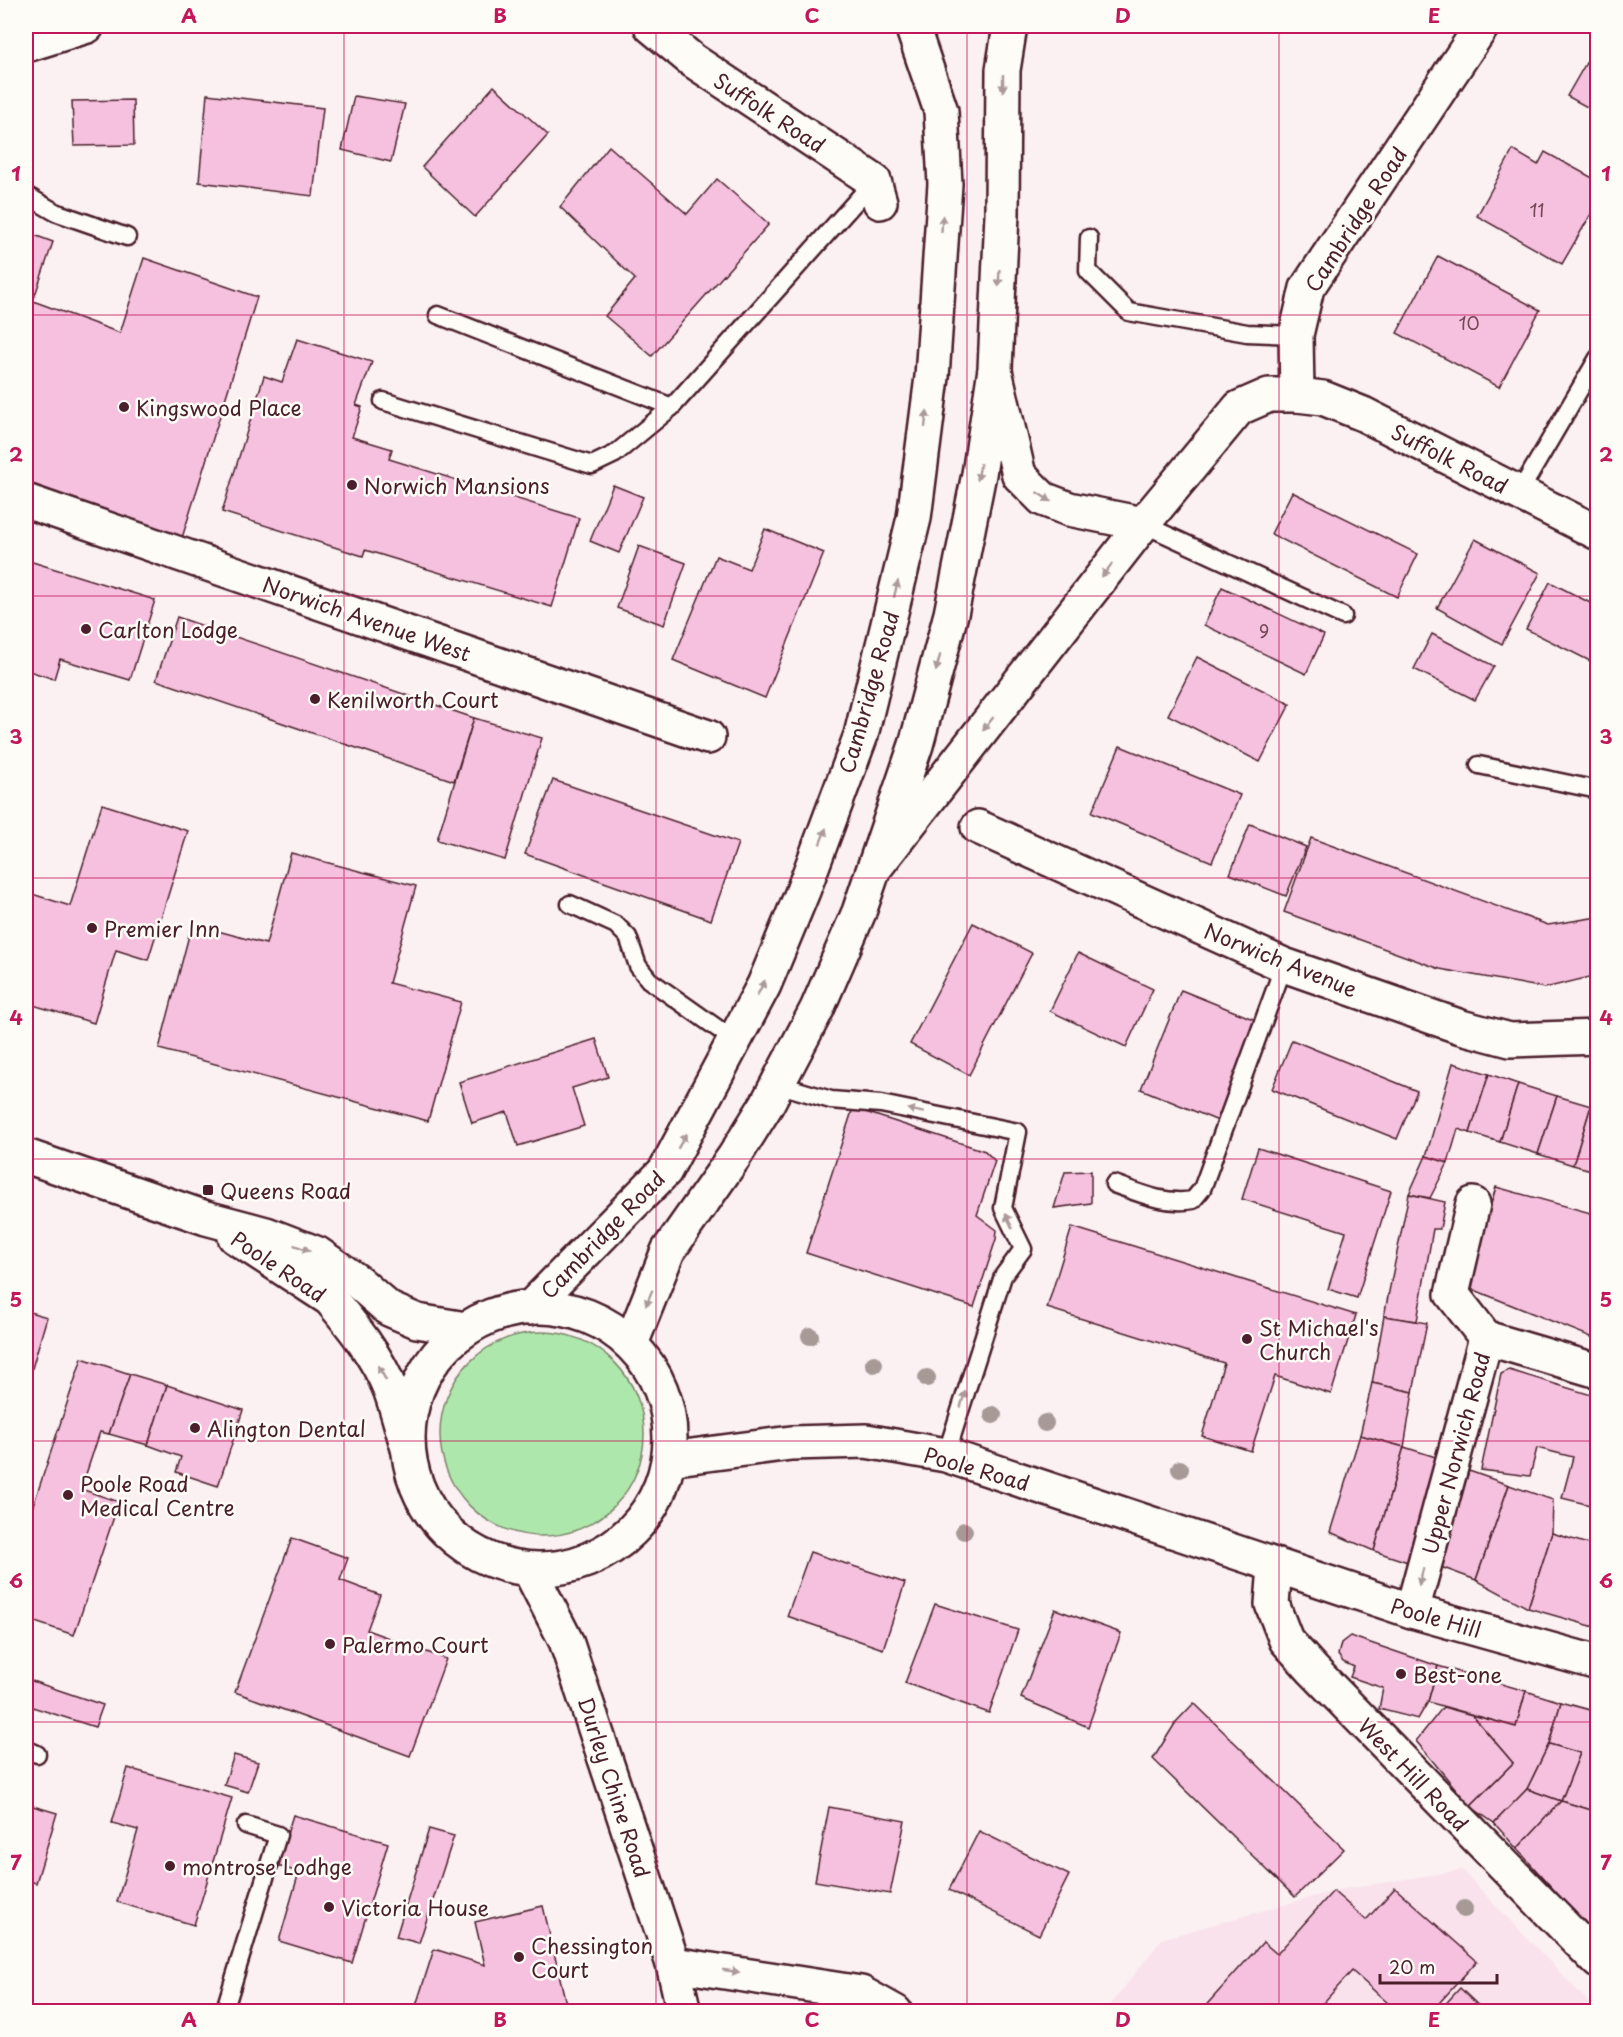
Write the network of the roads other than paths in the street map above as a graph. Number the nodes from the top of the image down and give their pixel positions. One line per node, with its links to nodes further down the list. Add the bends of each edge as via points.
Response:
1 (87, 26): 6 (street)
2 (651, 26): 7 (street, Suffolk Road, via 692,60)
3 (912, 26): 30 (street, Cambridge Road, one-way to 3, via 764,985 861,735 914,518 932,376 945,184 941,111)
4 (1010, 26): 14 (street, one-way to 14, via 1003,70 1002,214)
5 (1482, 26): 12 (street, Cambridge Road, via 1307,288)
6 (26, 45)
7 (877, 192): 17 (lane)
8 (26, 195): 9 (lane, via 55,212)
9 (127, 237)
10 (1089, 238): 12 (lane, via 1088,271 1129,312 1247,333)
11 (438, 315): 17 (lane)
12 (1296, 335): 15 (street, Cambridge Road)
13 (1598, 358): 18 (lane)
14 (994, 369): 20 (street, one-way to 20, via 1019,475 1043,499); 27 (street, one-way to 27, via 979,474 951,614 916,745)
15 (1297, 395): 18 (street, Suffolk Road, via 1323,398 1363,414); 20 (street, via 1269,395 1239,408)
16 (383, 401): 17 (lane, via 592,465 615,454)
17 (672, 407)
18 (1519, 493): 21 (street, Suffolk Road)
19 (26, 501): 23 (street, Norwich Avenue West)
20 (1143, 524): 22 (lane); 27 (street, one-way to 27)
21 (1598, 533)
22 (1343, 616)
23 (708, 736)
24 (1479, 765): 25 (lane)
25 (1598, 790)
26 (978, 827): 29 (street, Norwich Avenue)
27 (872, 871): 32 (street, via 859,912 817,1009)
28 (570, 904): 30 (lane, via 623,931 638,966 649,980)
29 (1284, 965): 31 (street, Norwich Avenue, via 1461,1027 1510,1040); 34 (lane, via 1202,1189 1193,1200 1180,1202)
30 (734, 1040): 37 (street, Cambridge Road, one-way to 30, via 665,1171)
31 (1594, 1046)
32 (777, 1084): 40 (street, one-way to 40, via 734,1157 668,1251); 43 (lane, one-way to 32, via 1003,1276 1023,1250 1003,1208 1018,1132 881,1104 831,1101)
33 (26, 1156): 36 (street, Poole Road)
34 (1114, 1184)
35 (1473, 1204): 39 (street, via 1452,1294)
36 (206, 1218): 38 (street, Poole Road, one-way to 38, via 266,1234 318,1254 389,1309 417,1321); 42 (street, Poole Road, one-way to 36, via 390,1388 369,1350 330,1299)
37 (530, 1308): 38 (street, Poole Road, via 496,1314); 40 (street, Poole Road, via 560,1309 589,1317)
38 (466, 1329): 42 (street, Poole Road, via 442,1349 420,1383 410,1413)
39 (1486, 1338): 41 (street, Upper Norwich Road); 47 (street, Upper Norwich Road, one-way to 47)
40 (631, 1344): 44 (street, Poole Road, via 648,1365 664,1398 670,1425)
41 (1598, 1371)
42 (408, 1448): 46 (street, Poole Road, via 420,1493 446,1531 484,1557)
43 (946, 1455): 44 (street, Poole Road, via 866,1441 791,1443); 45 (street, Poole Road)
44 (669, 1459): 46 (street, Poole Road, via 650,1508 620,1542 579,1563)
45 (1275, 1567): 47 (street, Poole Hill); 50 (street, West Hill Road, via 1272,1604 1286,1640)
46 (529, 1569): 51 (street, Durley Chine Road, via 566,1641)
47 (1412, 1611): 48 (street, Poole Hill)
48 (1598, 1663)
49 (246, 1825): 52 (lane, via 278,1835)
50 (1598, 1961)
51 (673, 1964): 53 (street, Durley Chine Road); 54 (street, one-way to 54, via 861,1993)
52 (224, 2012)
53 (684, 2012)
54 (895, 2012)

